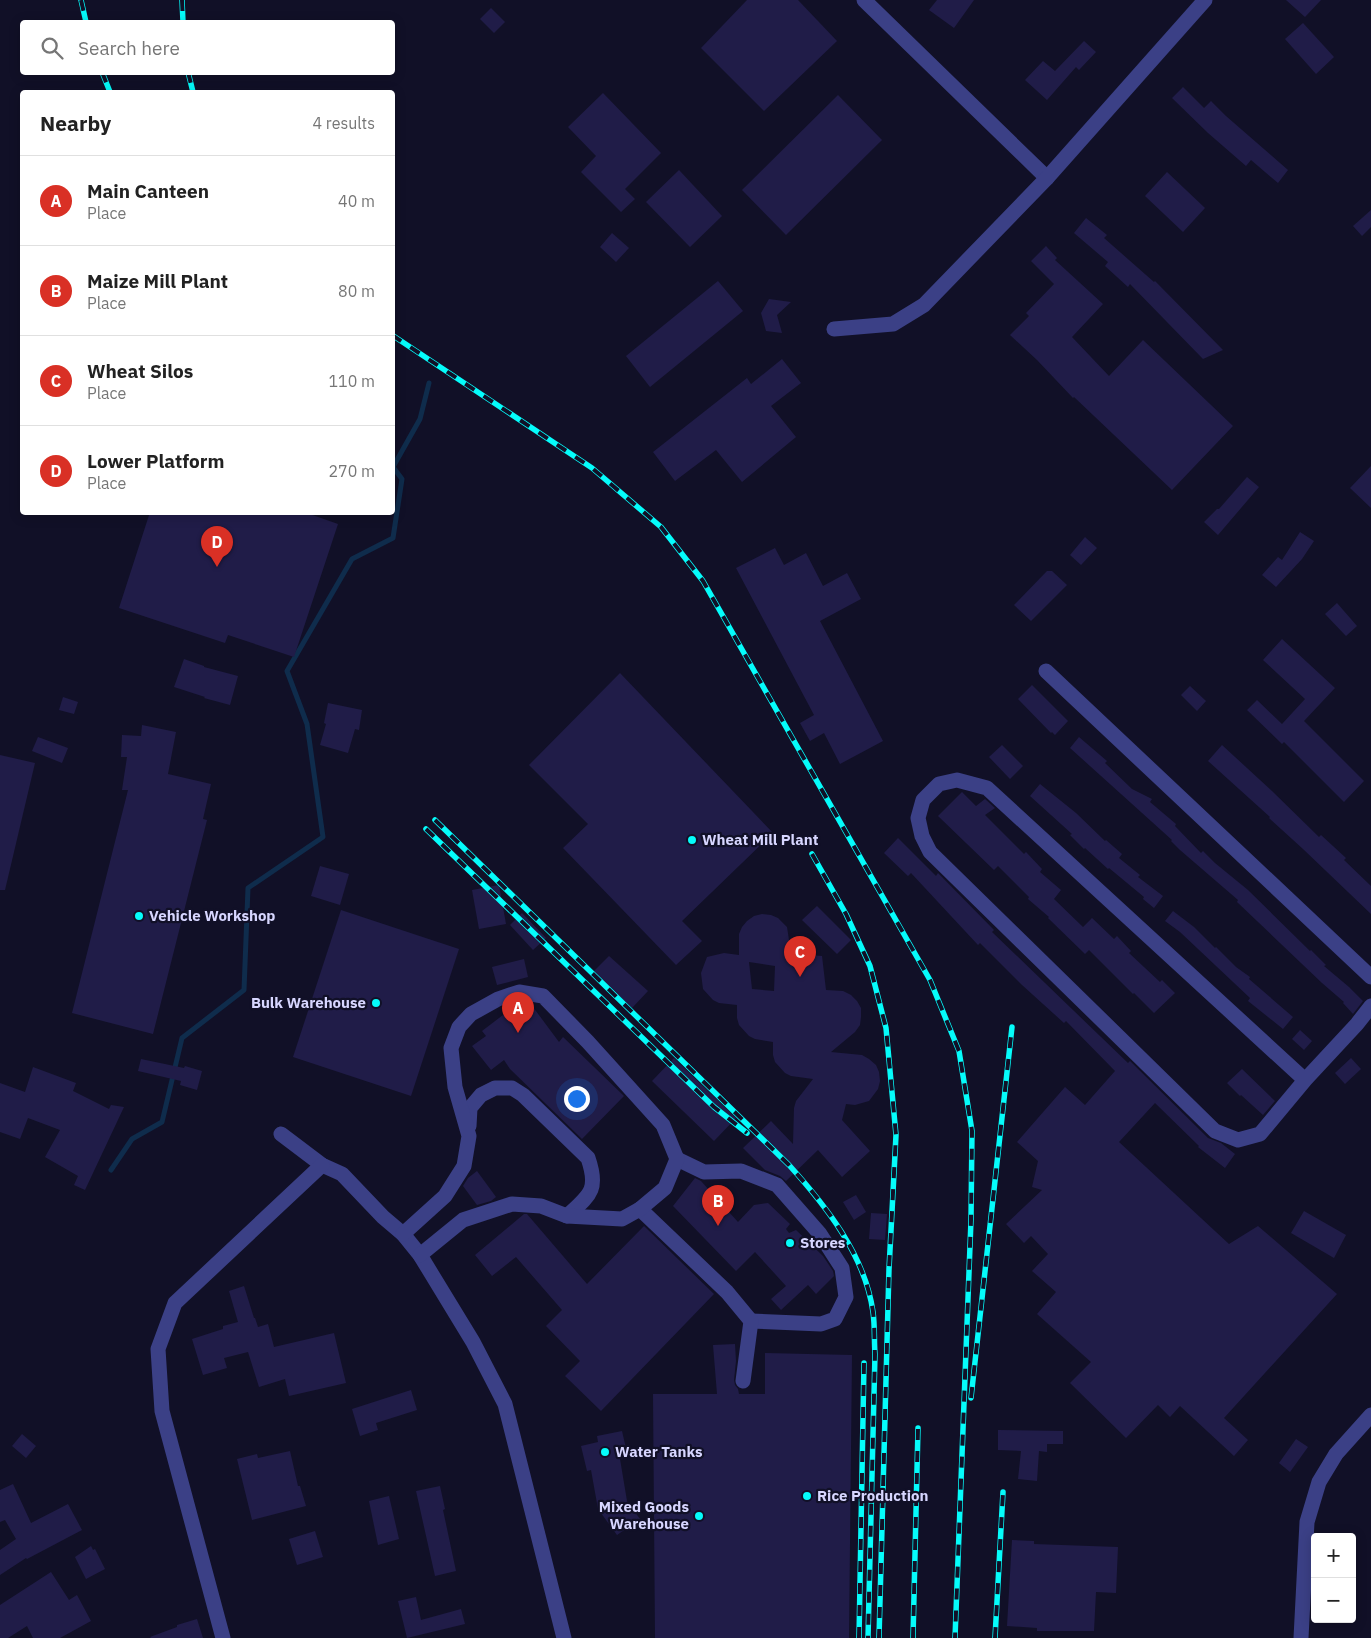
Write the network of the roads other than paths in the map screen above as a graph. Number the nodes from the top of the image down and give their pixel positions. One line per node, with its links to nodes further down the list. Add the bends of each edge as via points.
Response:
1 (864, 0): 3 (street)
2 (1205, 0): 3 (street)
3 (1047, 178): 4 (street, via 924,305 893,324)
4 (834, 329)
5 (1046, 671): 6 (street)
6 (1371, 977)
7 (1371, 1006): 8 (street)
8 (1305, 1080): 8 (street, via 1260,1134 1238,1140 1215,1131 930,852 918,818 923,800 939,784 957,780 987,788)
9 (281, 1134): 12 (street)
10 (469, 1136): 11 (street, via 455,1088 451,1048 459,1027 471,1014 519,992 543,996 588,1042 663,1125); 14 (street, via 470,1108 481,1095 494,1088 512,1088 523,1095 588,1158 593,1170 590,1194); 15 (street, via 464,1166 444,1196)
11 (676, 1159): 13 (street, via 665,1188); 17 (street, via 704,1172 741,1171 777,1185 820,1234 842,1268 846,1297 835,1319 821,1324)
12 (322, 1165): 15 (street, via 342,1174); 20 (street, via 175,1303 158,1349 162,1411)
13 (640, 1209): 14 (street, via 622,1219); 17 (street, via 727,1292)
14 (567, 1216): 16 (street, via 541,1206 512,1204 463,1220)
15 (403, 1234): 16 (street)
16 (420, 1254): 21 (street, via 473,1342 505,1404)
17 (751, 1321): 18 (street)
18 (743, 1381)
19 (1371, 1415): 22 (street, via 1336,1454 1319,1482 1307,1522)
20 (223, 1638)
21 (564, 1638)
22 (1300, 1638)

